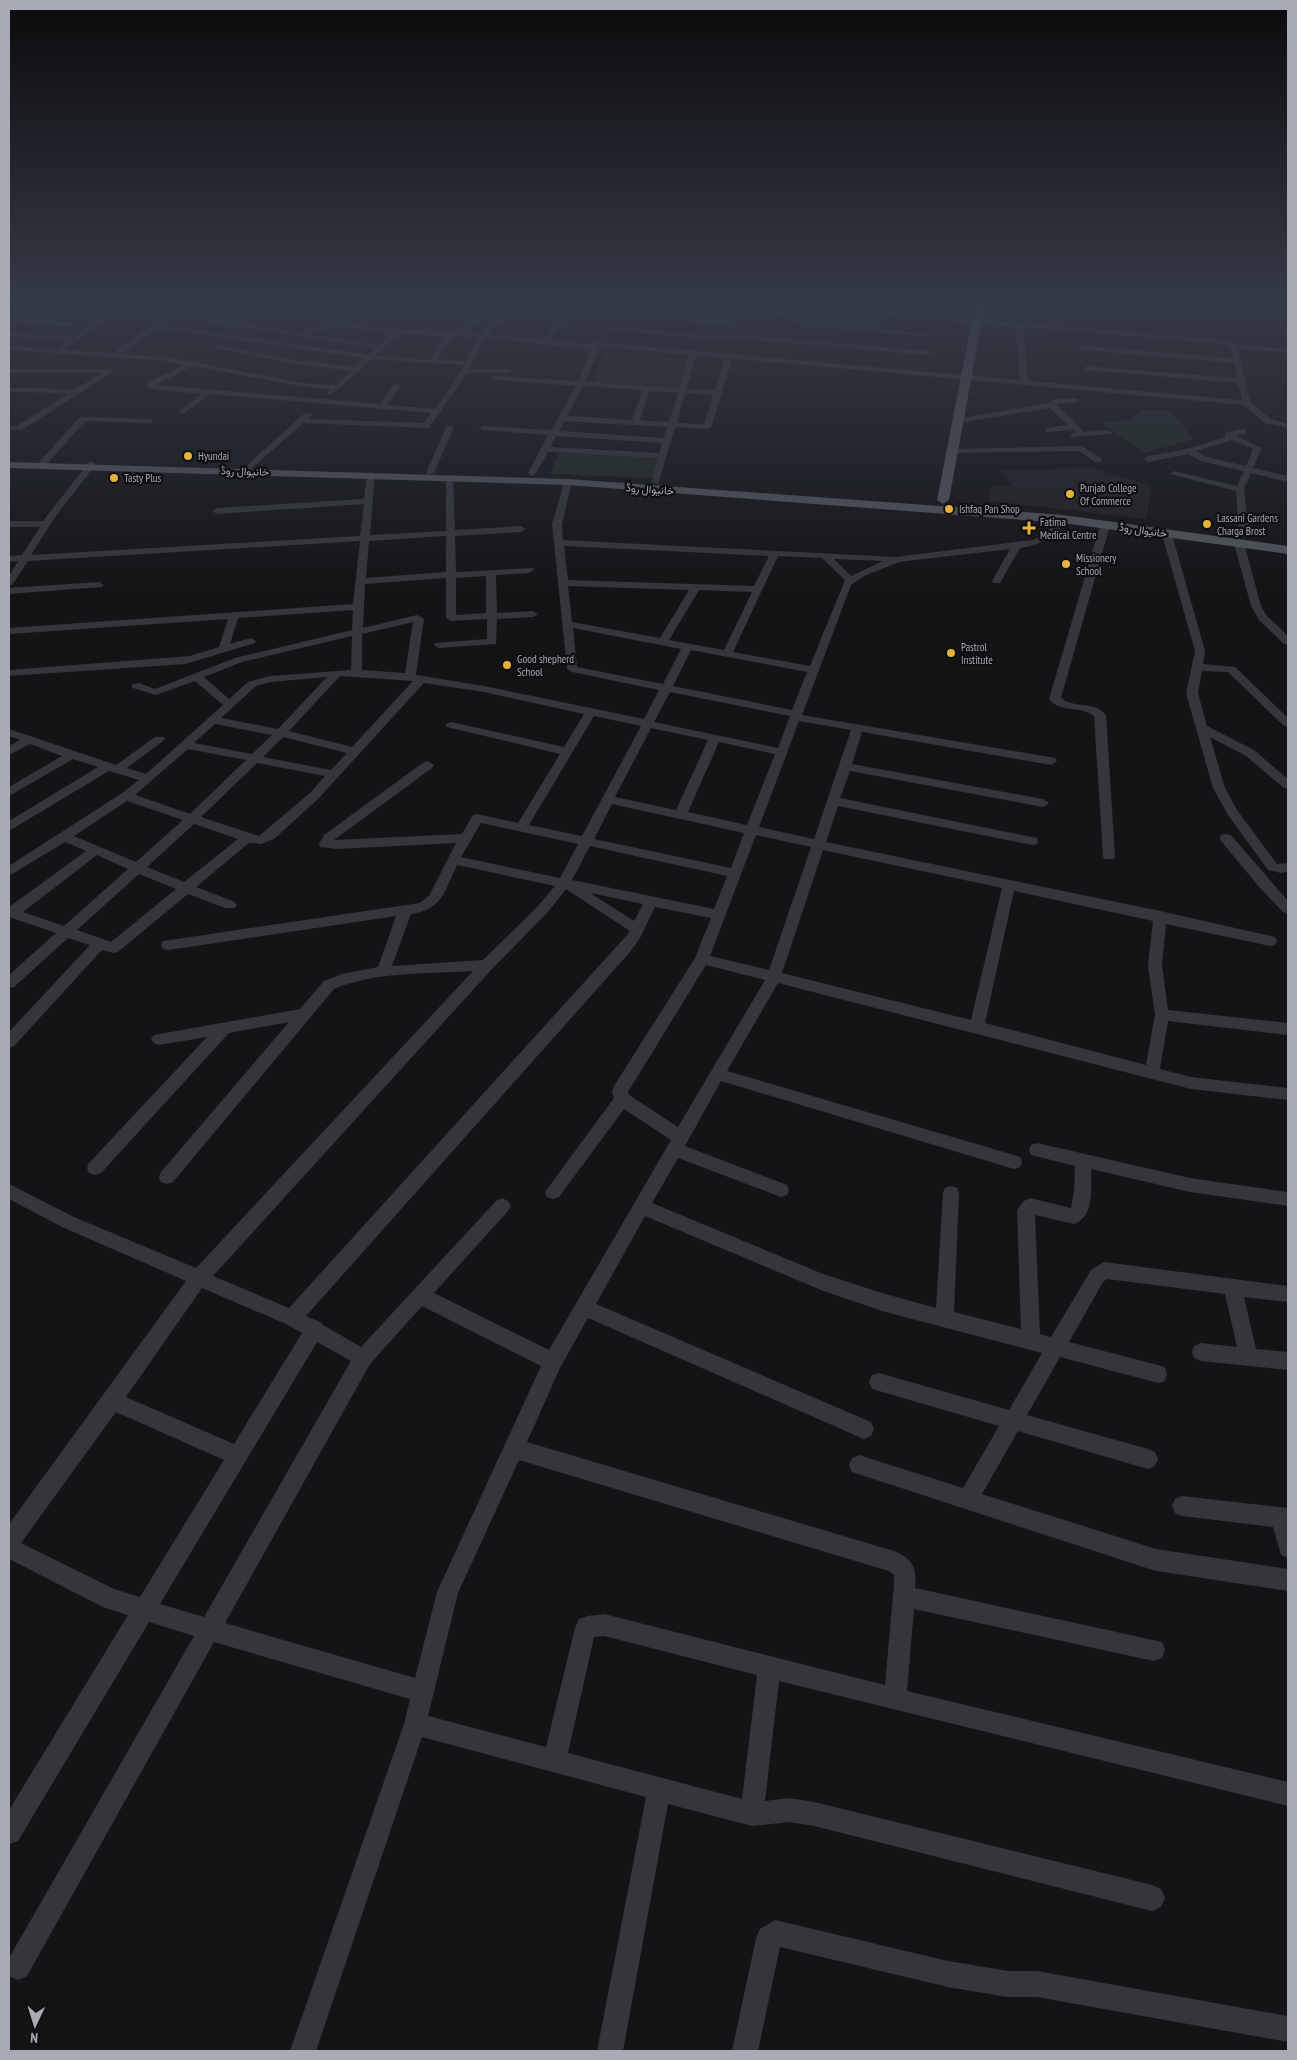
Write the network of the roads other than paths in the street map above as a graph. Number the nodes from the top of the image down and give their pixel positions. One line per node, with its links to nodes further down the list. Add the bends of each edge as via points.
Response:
1 (64, 399): 29 (street, via 19,428)
2 (200, 399): 20 (street)
3 (290, 399): 15 (street)
4 (325, 399): 15 (street)
5 (387, 399): 18 (street)
6 (445, 399): 19 (street)
7 (572, 399): 21 (street)
8 (643, 399): 25 (street)
9 (679, 399): 26 (street)
10 (717, 399): 26 (street, via 707,427)
11 (962, 399): 24 (main road)
12 (1228, 399): 16 (street)
13 (1245, 399): 16 (street)
14 (1076, 400): 17 (street)
15 (322, 402): 18 (street); 23 (street)
16 (1246, 403): 27 (street, via 1268,421)
17 (1052, 404): 24 (street); 33 (street)
18 (382, 406): 19 (street)
19 (436, 411): 23 (street, via 426,426)
20 (183, 412)
21 (562, 418): 25 (street); 35 (street)
22 (150, 421): 44 (street, via 84,419)
23 (302, 421): 47 (street)
24 (958, 421): 39 (main road)
25 (635, 423): 26 (street)
26 (671, 426): 37 (street)
27 (1288, 426)
28 (450, 427): 49 (street)
29 (9, 428)
30 (483, 428): 35 (street)
31 (1049, 430): 33 (street)
32 (1243, 431): 36 (street, via 1228,435)
33 (1077, 432): 34 (street)
34 (1108, 432)
35 (554, 433): 37 (street); 38 (street)
36 (1233, 437): 40 (street); 48 (street, via 1258,448)
37 (667, 441): 41 (street)
38 (545, 449): 41 (street); 50 (street)
39 (952, 451): 43 (street, via 1081,448); 58 (main road)
40 (1189, 451): 42 (street); 48 (street, via 1204,459)
41 (662, 456): 56 (street)
42 (1148, 459)
43 (1098, 460)
44 (43, 463): 45 (main road, خانیوال روڈ); 46 (main road, خانیوال روڈ)
45 (9, 464): 46 (main road, خانیوال روڈ)
46 (90, 466): 47 (main road, خانیوال روڈ); 52 (main road, خانیوال روڈ); 62 (street)
47 (249, 468): 49 (main road, خانیوال روڈ)
48 (1247, 469): 54 (street); 57 (street)
49 (430, 473): 72 (main road, خانیوال روڈ, via 952,505 1070,516)
50 (532, 473)
51 (1174, 474): 57 (street)
52 (372, 475): 53 (main road, خانیوال روڈ); 59 (street)
53 (450, 477): 55 (main road, خانیوال روڈ); 66 (street)
54 (1288, 479)
55 (568, 482): 70 (street, via 557,524); 74 (main road, خانیوال روڈ, via 1046,518)
56 (655, 482)
57 (1240, 489): 67 (street)
58 (942, 500)
59 (369, 501): 60 (street); 68 (street)
60 (217, 511)
61 (9, 524): 62 (street)
62 (46, 524): 77 (street)
63 (1060, 524): 71 (street, via 1042,540)
64 (521, 529): 66 (street)
65 (1104, 529): 164 (street, via 1055,699 1061,704 1095,710 1100,715)
66 (450, 533): 68 (street); 82 (street)
67 (1244, 535)
68 (365, 538): 77 (street); 84 (street)
69 (1168, 538): 107 (street, via 1200,650)
70 (558, 543): 75 (street); 87 (street)
71 (1017, 545): 79 (street); 85 (street)
72 (1288, 545)
73 (1240, 547): 101 (street, via 1256,606 1263,618)
74 (1288, 550)
75 (774, 553): 76 (street); 90 (street)
76 (825, 556): 79 (street); 83 (street)
77 (24, 558): 78 (street); 86 (street)
78 (9, 559)
79 (897, 559): 83 (street)
80 (529, 570): 81 (street)
81 (491, 572): 82 (street); 95 (street)
82 (450, 575): 84 (street); 95 (street, via 451,618)
83 (850, 580): 109 (street)
84 (360, 581): 92 (street)
85 (996, 581)
86 (9, 582)
87 (563, 583): 89 (street); 96 (street)
88 (99, 585): 91 (street)
89 (696, 587): 90 (street); 100 (street)
90 (758, 589): 105 (street)
91 (9, 591)
92 (358, 607): 94 (street); 98 (street)
93 (533, 614): 95 (street)
94 (234, 616): 97 (street); 104 (street)
95 (492, 616): 102 (street, via 492,642)
96 (566, 624): 100 (street); 117 (street, via 572,669)
97 (9, 631)
98 (358, 631): 110 (street); 113 (street); 115 (street, via 418,618)
99 (251, 641): 104 (street)
100 (663, 642): 103 (street)
101 (1288, 642)
102 (439, 645)
103 (688, 646): 105 (street); 117 (street)
104 (223, 650): 106 (street)
105 (726, 654): 109 (street)
106 (194, 659): 108 (street); 111 (street)
107 (1196, 667): 123 (street, via 1231,669); 125 (street, via 1192,693)
108 (165, 668)
109 (813, 670): 120 (street)
110 (245, 672): 112 (street, via 270,679); 114 (street); 118 (street)
111 (9, 673)
112 (337, 673): 113 (street); 128 (street)
113 (356, 673): 115 (street)
114 (197, 677): 116 (street, via 156,692); 118 (street)
115 (415, 678): 119 (street); 134 (street)
116 (137, 686)
117 (666, 688): 120 (street); 122 (street)
118 (230, 705): 121 (street)
119 (591, 712): 122 (street); 135 (street)
120 (796, 716): 126 (street); 136 (street)
121 (214, 720): 128 (street); 132 (street)
122 (647, 724): 129 (street); 148 (street)
123 (1288, 724)
124 (451, 725): 135 (street)
125 (1201, 727): 145 (street, via 1250,753); 166 (street, via 1219,788 1232,812 1273,866)
126 (858, 728): 139 (street); 141 (street)
127 (9, 732): 131 (street)
128 (281, 733): 134 (street); 138 (street)
129 (716, 738): 136 (street); 151 (street)
130 (159, 739): 142 (street)
131 (28, 740): 133 (street); 137 (street)
132 (186, 745): 138 (street); 144 (street)
133 (9, 751)
134 (355, 751): 143 (street)
135 (568, 752): 153 (street)
136 (782, 752): 155 (street)
137 (72, 755): 142 (street); 146 (street)
138 (254, 758): 143 (street); 152 (street)
139 (1051, 761)
140 (428, 766): 158 (street, via 325,844)
141 (845, 766): 149 (street); 150 (street)
142 (113, 768): 144 (street); 154 (street)
143 (334, 774): 157 (street, via 270,836 261,840)
144 (148, 779): 147 (street)
145 (1288, 785)
146 (9, 792)
147 (126, 796): 152 (street); 156 (street)
148 (608, 800): 151 (street); 160 (street)
149 (834, 801): 161 (street); 162 (street)
150 (1042, 803)
151 (680, 815): 155 (street)
152 (191, 820): 157 (street); 167 (street)
153 (522, 826): 158 (street, via 477,818); 160 (street)
154 (9, 827)
155 (751, 830): 162 (street); 169 (street)
156 (63, 836): 163 (street); 168 (street)
157 (247, 838): 172 (street)
158 (465, 838): 165 (street)
159 (1226, 838): 175 (street)
160 (586, 840): 169 (street); 170 (street)
161 (1032, 840)
162 (819, 845): 171 (street); 188 (street)
163 (94, 851): 167 (street); 177 (street)
164 (1109, 856)
165 (453, 860): 170 (street); 176 (street, via 434,899 424,908)
166 (1288, 867)
167 (136, 868): 172 (street); 181 (street)
168 (9, 872)
169 (735, 873): 178 (street)
170 (564, 883): 173 (street); 180 (street); 186 (street)
171 (1009, 885): 179 (street); 192 (street)
172 (185, 888): 174 (street); 183 (street, via 117,946 112,948)
173 (651, 901): 178 (street); 180 (street)
174 (230, 905)
175 (1288, 909)
176 (405, 911): 184 (street); 187 (street)
177 (10, 912): 181 (street)
178 (719, 915): 185 (street)
179 (1160, 916): 182 (street); 191 (street, via 1155,965)
180 (637, 930): 219 (street, via 625,948)
181 (65, 932): 183 (street); 189 (street)
182 (1270, 941)
183 (99, 944): 196 (street)
184 (168, 945)
185 (702, 959): 188 (street); 200 (street, via 620,1091)
186 (487, 965): 187 (street); 214 (street)
187 (384, 972): 190 (street, via 336,981)
188 (774, 977): 192 (street); 198 (street)
189 (9, 983)
190 (304, 1014): 193 (street); 206 (street)
191 (1162, 1015): 194 (street); 197 (street)
192 (978, 1027): 197 (street)
193 (224, 1028): 195 (street); 205 (street)
194 (1288, 1029)
195 (159, 1039)
196 (9, 1042)
197 (1152, 1072): 199 (street, via 1191,1083)
198 (717, 1074): 201 (street); 204 (street)
199 (1288, 1094)
200 (622, 1099): 201 (street); 209 (street)
201 (677, 1144): 207 (street); 213 (street)
202 (1037, 1150): 203 (street)
203 (1083, 1160): 211 (street, via 1190,1185); 222 (street, via 1082,1200 1078,1215 1030,1206 1026,1210)
204 (1014, 1162)
205 (95, 1168)
206 (167, 1176)
207 (781, 1190)
208 (9, 1191): 214 (street, via 68,1222)
209 (553, 1192)
210 (951, 1193): 220 (street)
211 (1288, 1199)
212 (502, 1206): 217 (street)
213 (642, 1207): 218 (street); 220 (street, via 821,1282)
214 (199, 1278): 219 (street); 231 (street)
215 (1232, 1286): 216 (street); 223 (street, via 1104,1270 1097,1276); 225 (street)
216 (1288, 1294)
217 (421, 1296): 226 (street); 228 (street)
218 (584, 1308): 228 (street); 233 (street)
219 (292, 1318): 221 (street)
220 (945, 1318): 222 (street)
221 (315, 1329): 226 (street); 235 (street)
222 (1031, 1341): 223 (street)
223 (1056, 1347): 229 (street); 232 (street)
224 (1201, 1352): 225 (street)
225 (1249, 1357): 227 (street)
226 (363, 1358): 247 (street)
227 (1288, 1361)
228 (553, 1362): 234 (street)
229 (1158, 1374)
230 (879, 1382): 232 (street)
231 (112, 1401): 235 (street); 241 (street)
232 (1013, 1420): 236 (street); 238 (street)
233 (864, 1429)
234 (513, 1448): 245 (street, via 894,1562 904,1569); 250 (street, via 448,1592)
235 (237, 1455): 246 (street)
236 (1148, 1459)
237 (859, 1465): 238 (street)
238 (968, 1499): 244 (street, via 1156,1560)
239 (1182, 1506): 240 (street)
240 (1285, 1518): 243 (street)
241 (9, 1541)
242 (9, 1548): 246 (street, via 111,1599)
243 (1288, 1548)
244 (1288, 1580)
245 (904, 1596): 248 (street); 251 (street)
246 (143, 1609): 247 (street); 257 (street)
247 (210, 1630): 250 (street); 259 (street)
248 (1154, 1650)
249 (769, 1667): 251 (street); 253 (street, via 604,1625 586,1627); 256 (street)
250 (423, 1691): 252 (street)
251 (895, 1699): 255 (street)
252 (414, 1724): 253 (street); 261 (street)
253 (554, 1762): 254 (street)
254 (660, 1790): 256 (street); 262 (street)
255 (1288, 1794)
256 (752, 1814): 258 (street, via 789,1810 814,1814)
257 (9, 1832)
258 (1152, 1898)
259 (18, 1967)
260 (1288, 2029): 263 (street, via 1037,1984 1008,1984 948,1974 775,1933 769,1938)
261 (302, 2051)
262 (610, 2051)
263 (746, 2051)

